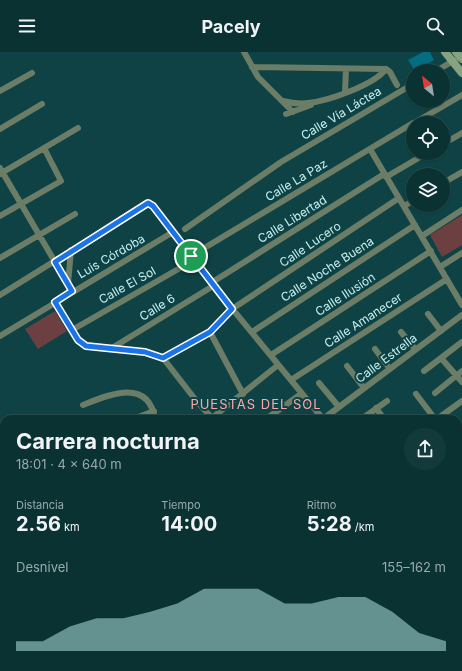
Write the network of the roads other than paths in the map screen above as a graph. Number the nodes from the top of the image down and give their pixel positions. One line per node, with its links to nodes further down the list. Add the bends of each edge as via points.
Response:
1 (244, 52): 5 (street)
2 (248, 52): 5 (street)
3 (445, 52): 4 (main road)
4 (458, 57): 6 (street); 11 (main road)
5 (248, 60): 7 (street)
6 (447, 64)
7 (252, 67): 8 (street); 17 (street, via 258,77)
8 (346, 68): 9 (street); 15 (street)
9 (386, 69): 12 (street); 15 (street, via 363,85)
10 (32, 73): 14 (street)
11 (462, 73)
12 (397, 85)
13 (406, 88): 40 (street, Calle Vía Láctea, via 281,162)
14 (0, 91)
15 (345, 92): 18 (street)
16 (462, 95): 20 (street, Calle La Paz)
17 (283, 101): 18 (street, via 306,104); 18 (street, via 289,113)
18 (319, 101)
19 (42, 104): 23 (street)
20 (425, 116)
21 (406, 127): 27 (street, Calle La Paz)
22 (78, 128): 26 (street)
23 (0, 129)
24 (462, 133): 25 (street)
25 (450, 140)
26 (44, 148): 29 (street); 34 (street, via 61,181)
27 (370, 149): 31 (street); 48 (street, Calle La Paz)
28 (414, 160): 31 (street, Calle Libertad)
29 (1, 172): 34 (street)
30 (462, 172): 32 (street)
31 (385, 175): 33 (street); 53 (street, Calle Libertad)
32 (450, 179)
33 (399, 198): 35 (street); 58 (street, Calle Lucero)
34 (21, 204): 38 (street); 42 (street)
35 (404, 206): 39 (street)
36 (462, 210): 43 (street)
37 (75, 214): 42 (street)
38 (0, 216)
39 (415, 225): 43 (street); 64 (street, Calle Noche Buena)
40 (185, 229)
41 (173, 232): 44 (street, via 148,203); 48 (street); 54 (street, Luis Córdoba)
42 (39, 235): 47 (street); 49 (street)
43 (422, 236): 45 (street)
44 (71, 250): 49 (street); 52 (street)
45 (430, 251): 50 (street); 71 (street, Calle Ilusión)
46 (462, 253): 50 (street)
47 (0, 258)
48 (193, 258): 53 (street); 61 (street, Calle El Sol)
49 (55, 262): 52 (street); 55 (street)
50 (440, 267): 51 (street)
51 (447, 279): 57 (street); 79 (street, Calle Amanecer)
52 (68, 284): 54 (street)
53 (212, 284): 58 (street); 68 (street, Calle 6)
54 (72, 291): 56 (street, Luis Córdoba)
55 (0, 296)
56 (55, 302): 61 (street); 66 (street, Luis Córdoba)
57 (462, 304)
58 (232, 309): 63 (street, Calle Lucero); 64 (street)
59 (428, 314): 62 (street)
60 (462, 315): 62 (street, Calle Estrella)
61 (72, 330): 68 (street, via 78,340 86,346)
62 (441, 331): 70 (street, Calle Estrella)
63 (210, 332): 72 (street, Calle Lucero); 84 (street)
64 (252, 332): 71 (street)
65 (401, 332): 70 (street)
66 (0, 336)
67 (462, 342): 73 (street)
68 (112, 348): 72 (street, via 145,352)
69 (375, 349): 76 (street)
70 (415, 350): 76 (street, Calle Estrella)
71 (271, 355): 74 (street)
72 (163, 358): 95 (street)
73 (441, 358): 77 (street); 78 (street)
74 (278, 365): 79 (street); 84 (street)
75 (348, 366): 82 (street)
76 (390, 369): 82 (street, Calle Estrella)
77 (424, 371)
78 (459, 373): 80 (street); 83 (street)
79 (291, 380): 85 (street)
80 (462, 382)
81 (319, 383): 90 (street)
82 (364, 388): 90 (street, Calle Estrella)
83 (436, 393)
84 (244, 394): 96 (street)
85 (302, 394): 97 (street); 98 (street)
86 (416, 394): 102 (street)
87 (387, 401): 91 (street)
88 (462, 401): 103 (street)
89 (83, 405): 92 (street, via 116,393 127,392 147,400)
90 (339, 407): 99 (street, Calle Estrella)
91 (376, 408): 100 (street); 101 (street)
92 (154, 411): 93 (street); 94 (street)
93 (144, 415)
94 (154, 415)
95 (210, 415)
96 (217, 415)
97 (272, 415)
98 (320, 415)
99 (328, 415)
100 (367, 415)
101 (381, 415)
102 (433, 415)
103 (447, 415)

